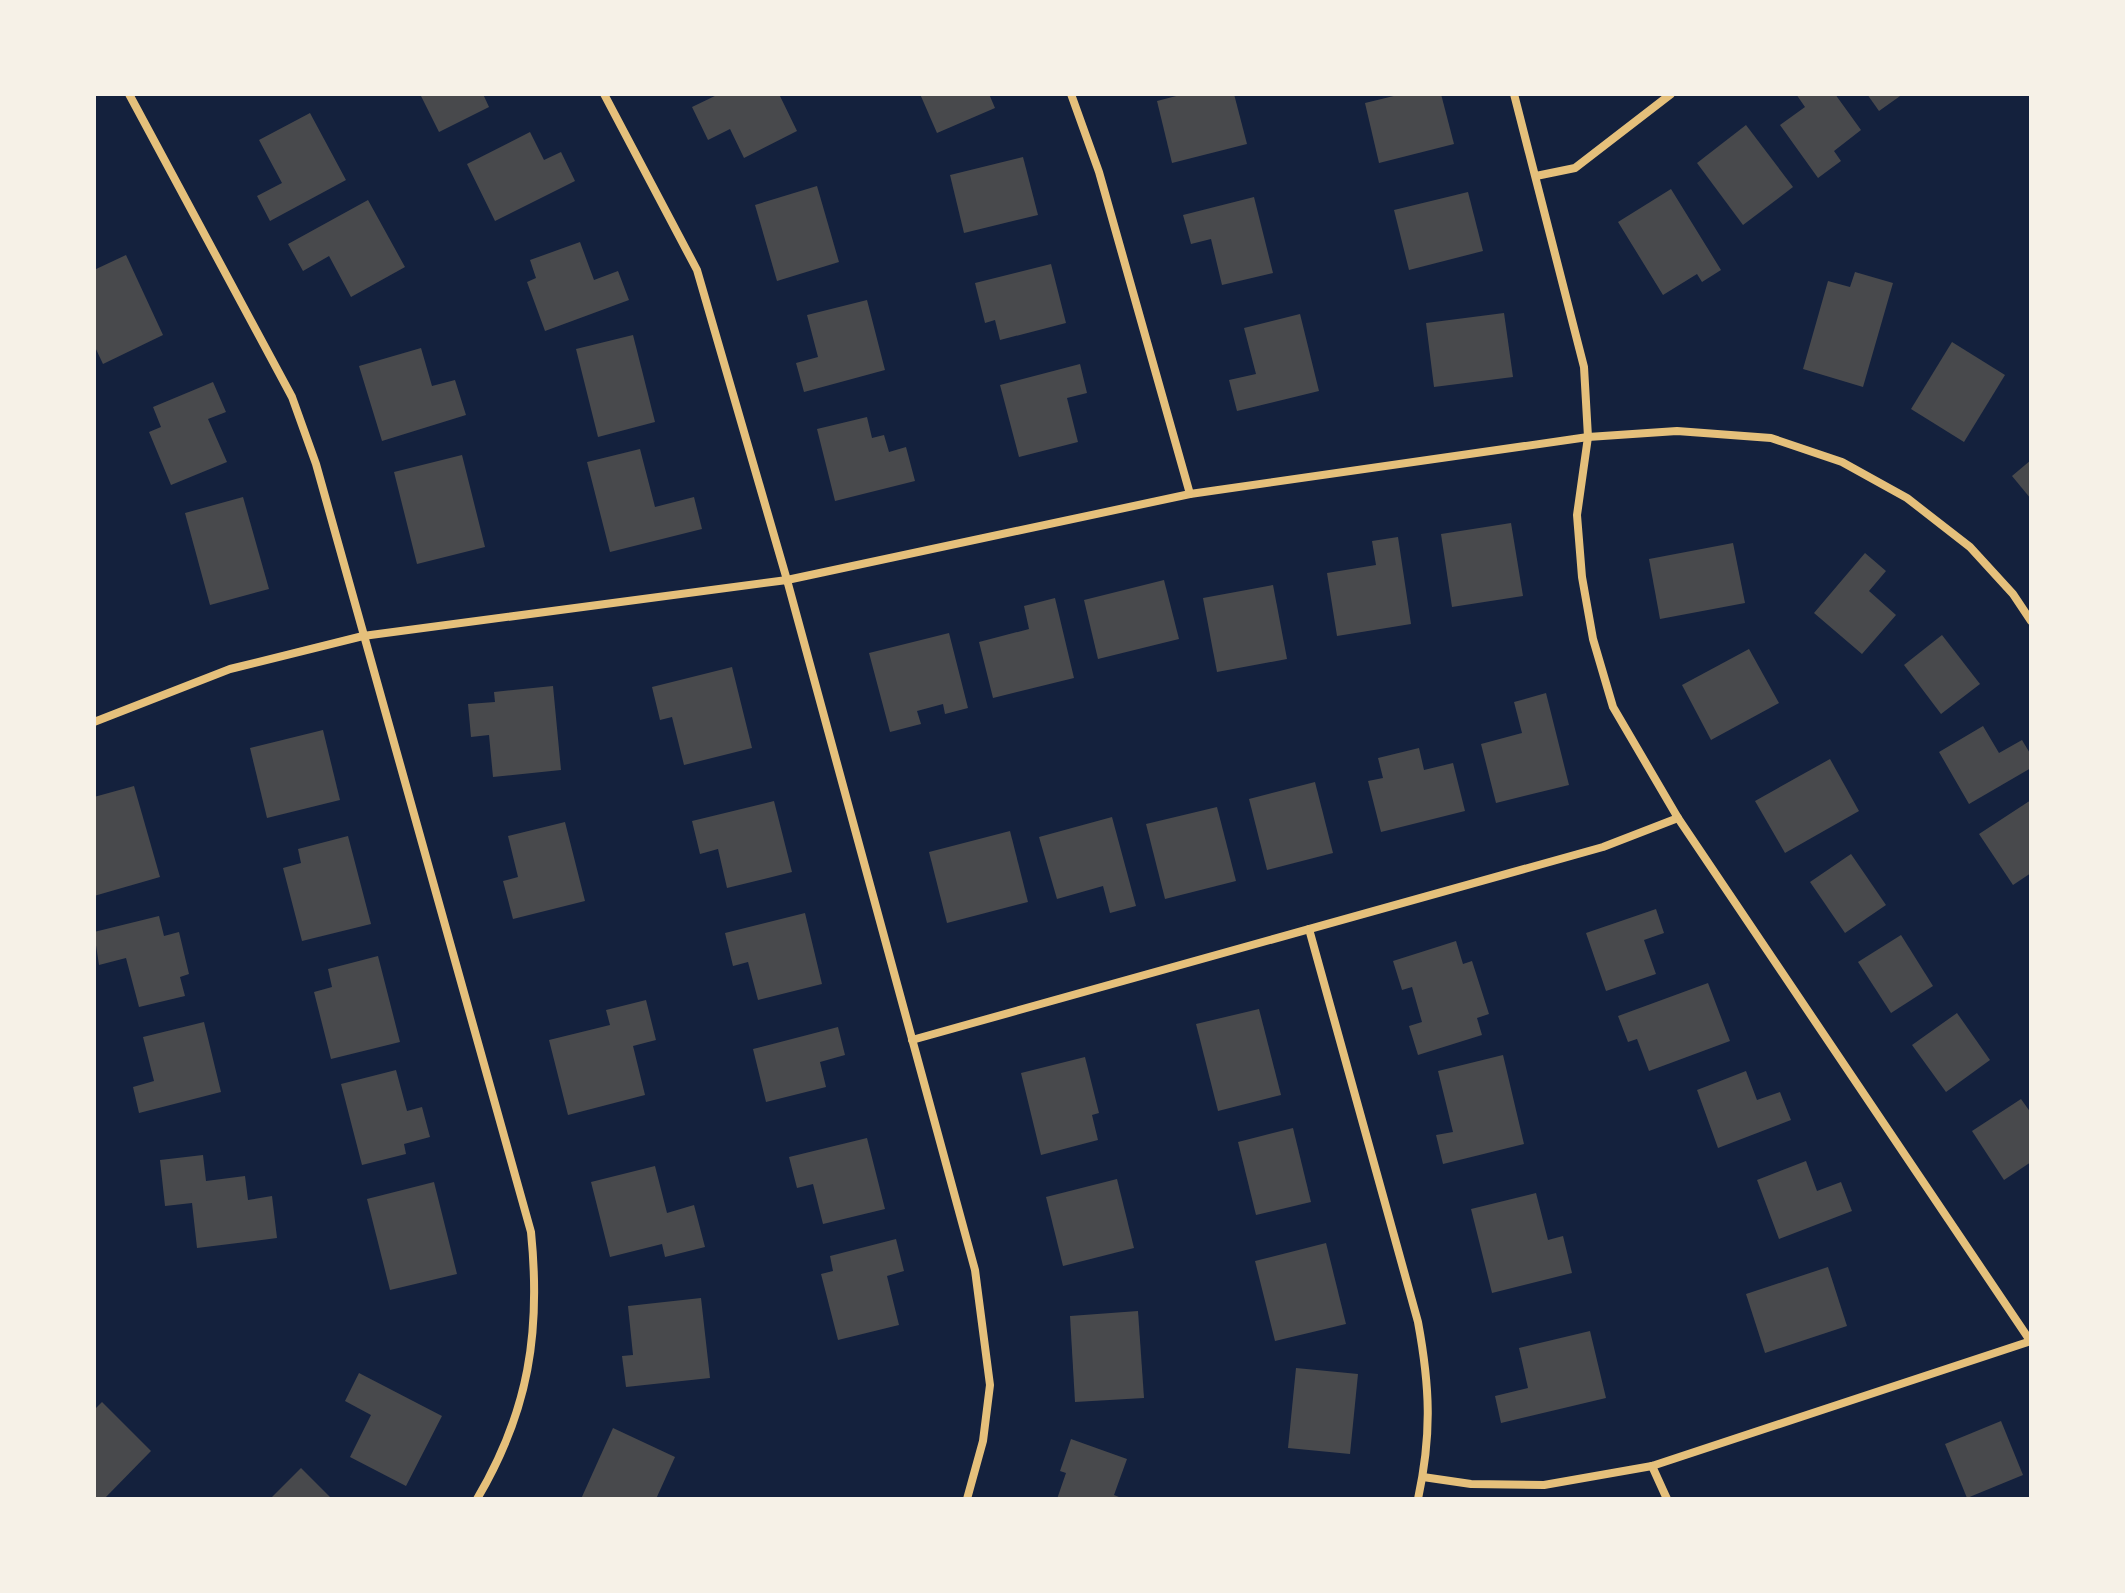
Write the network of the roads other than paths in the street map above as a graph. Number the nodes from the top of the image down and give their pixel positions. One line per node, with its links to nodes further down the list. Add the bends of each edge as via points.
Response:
1 (129, 94): 11 (street, via 292,397)
2 (604, 94): 9 (street, via 697,270)
3 (1071, 94): 8 (street, via 1099,172)
4 (1514, 94): 6 (street)
5 (1671, 94): 6 (street, via 1575,168)
6 (1536, 176): 7 (street, via 1584,367)
7 (1588, 437): 8 (street); 10 (street, via 1677,431 1771,438 1842,462 1907,498 1970,547); 13 (street, via 1577,515 1593,639 1613,707)
8 (1190, 494): 9 (street)
9 (787, 580): 11 (street); 15 (street)
10 (2031, 621)
11 (363, 636): 12 (street, via 230,669); 19 (street, via 531,1232 537,1290 524,1395 500,1461)
12 (94, 722)
13 (1678, 818): 14 (street, via 1603,847); 16 (street)
14 (1309, 929): 15 (street); 18 (street, via 1418,1322 1430,1427)
15 (912, 1040): 20 (street, via 985,1324 990,1385 983,1441)
16 (2031, 1342): 17 (street)
17 (1652, 1466): 18 (street, via 1544,1485); 22 (street)
18 (1423, 1477): 21 (street)
19 (477, 1499)
20 (967, 1499)
21 (1418, 1499)
22 (1667, 1499)

